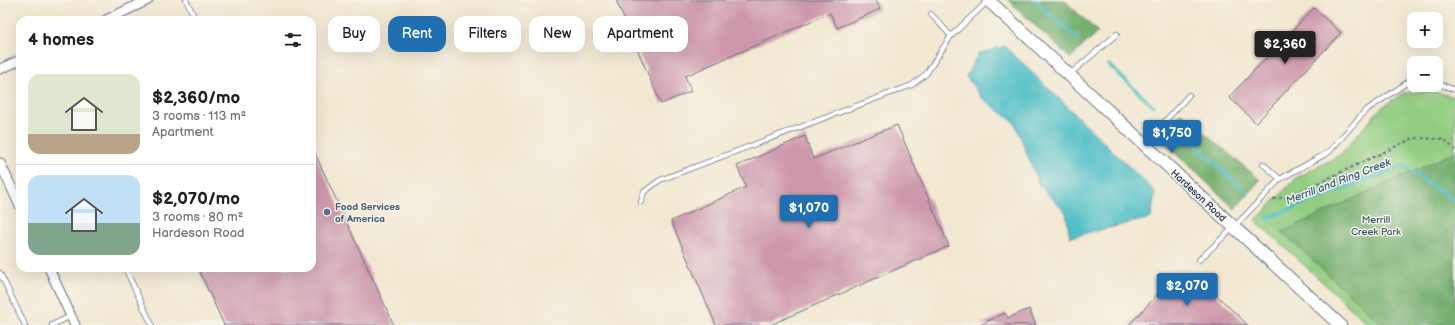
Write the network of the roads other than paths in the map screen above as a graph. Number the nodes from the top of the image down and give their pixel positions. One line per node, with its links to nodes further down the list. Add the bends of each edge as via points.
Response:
1 (148, 0): 5 (street)
2 (186, 0): 6 (lane)
3 (988, 0): 8 (lane); 11 (street, Hardeson Road)
4 (931, 14): 8 (lane)
5 (114, 16)
6 (194, 16)
7 (1117, 34): 11 (lane)
8 (951, 36): 21 (lane, via 926,74 912,85 660,180 644,192)
9 (16, 62): 10 (street)
10 (0, 69)
11 (1069, 75): 16 (street, Hardeson Road)
12 (1407, 83): 19 (lane, via 1365,111 1329,152)
13 (1443, 84): 14 (lane)
14 (1455, 90)
15 (1189, 95): 16 (lane)
16 (1144, 144): 22 (street, Hardeson Road)
17 (0, 163): 20 (street)
18 (1264, 164): 19 (lane)
19 (1280, 179): 22 (lane)
20 (16, 197)
21 (642, 202)
22 (1234, 228): 23 (lane); 32 (street, Hardeson Road)
23 (1199, 260)
24 (51, 272): 27 (street)
25 (127, 272): 31 (lane)
26 (0, 273): 28 (lane)
27 (71, 316): 29 (lane); 30 (street)
28 (25, 325)
29 (52, 325)
30 (75, 325)
31 (152, 325)
32 (1340, 325)

